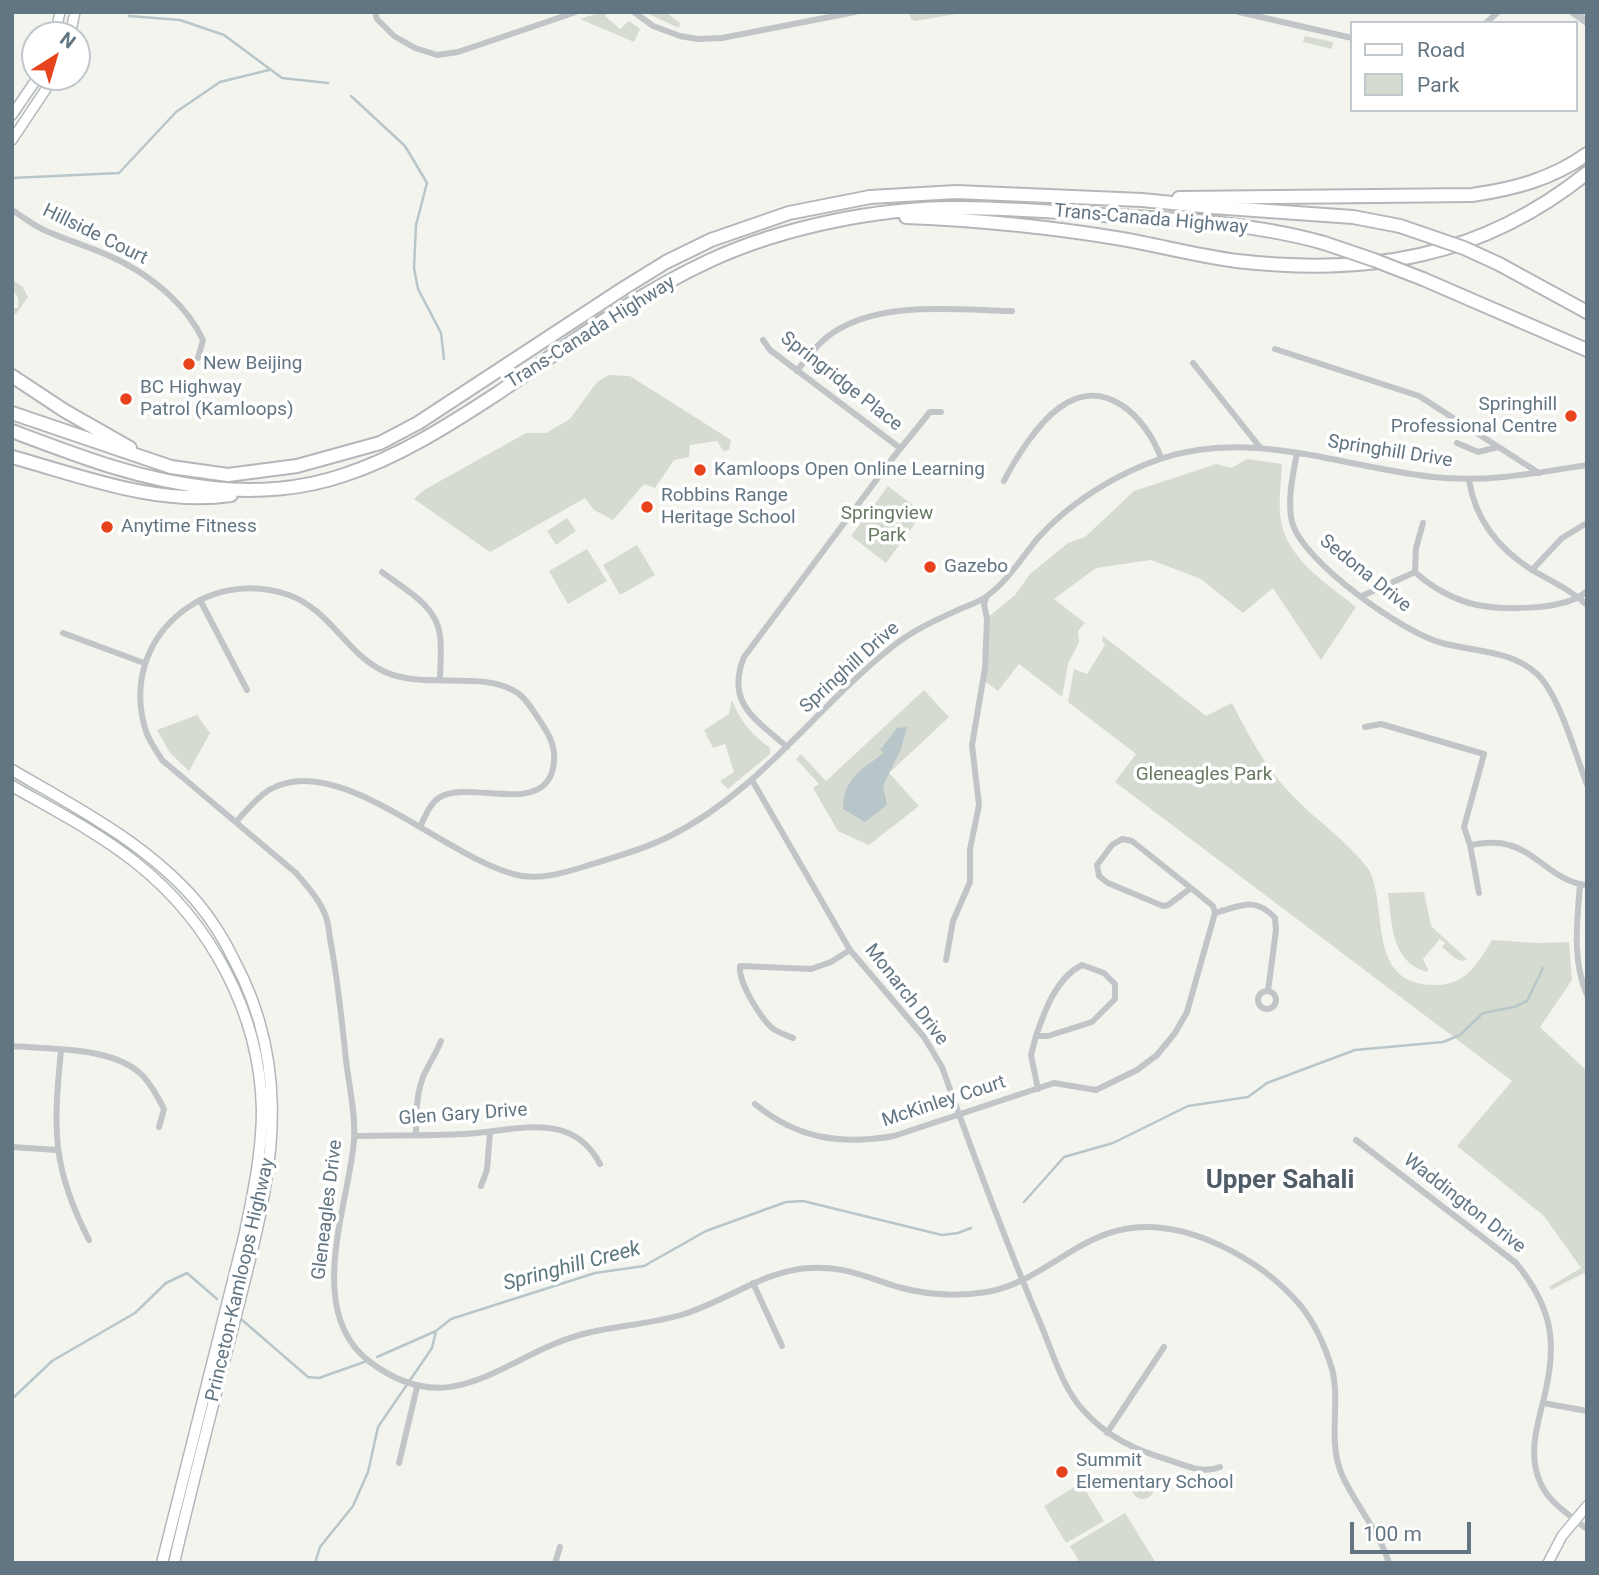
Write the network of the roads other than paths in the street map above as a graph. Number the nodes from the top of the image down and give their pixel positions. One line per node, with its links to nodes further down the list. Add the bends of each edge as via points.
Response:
1 (376, 12): 2 (street, via 394,36 437,55)
2 (576, 12)
3 (634, 12): 4 (street, via 653,26 697,39)
4 (855, 12)
5 (1239, 12): 8 (street)
6 (1573, 12): 7 (street)
7 (1587, 22)
8 (1350, 38)
9 (28, 91): 11 (main road)
10 (45, 91): 12 (main road)
11 (12, 115)
12 (12, 140)
13 (1587, 154): 15 (highway, via 1534,182 1472,195)
14 (1587, 173): 17 (highway, via 1516,220 1477,237 1404,259 1365,265 1234,260 1041,227)
15 (1142, 200): 19 (highway, Trans-Canada Highway, bridge, via 1353,216 1400,226 1499,264); 38 (highway, Trans-Canada Highway, via 956,192 870,197 789,213 710,240 666,262 461,397 380,443 263,471 228,475)
16 (12, 210): 23 (street, Hillside Court, via 42,229 123,262 162,288 197,327 203,340)
17 (871, 216): 22 (highway, Trans-Canada Highway, bridge, via 956,208 1063,212 1293,234 1423,279); 42 (highway, Trans-Canada Highway, via 793,231 713,259 631,303 468,412 383,460 341,476)
18 (1012, 311): 25 (street, via 933,308 857,320 815,348)
19 (1587, 312)
20 (763, 340): 25 (street, Springridge Place)
21 (1275, 349): 32 (street, via 1419,396)
22 (1587, 350)
23 (198, 358)
24 (1193, 363): 31 (street)
25 (797, 371): 33 (street, Springridge Place)
26 (12, 376): 38 (highway, via 100,432)
27 (941, 412): 33 (street, via 930,412)
28 (12, 414): 38 (highway, Trans-Canada Highway)
29 (12, 431): 42 (highway, Trans-Canada Highway, via 160,481)
30 (1457, 443): 32 (street, via 1478,452)
31 (1259, 446): 34 (street, Springhill Drive); 36 (street, Springhill Drive, via 1202,447)
32 (1498, 447): 39 (street)
33 (901, 448): 59 (street, via 744,657 738,681 748,713)
34 (1297, 453): 40 (street, Springhill Drive); 49 (street, Sedona Drive, via 1291,501 1301,542)
35 (12, 457): 42 (highway, via 156,494 207,498)
36 (1161, 458): 41 (street, via 1138,417 1120,403 1086,397 1060,407 1047,418); 50 (street, Springhill Drive, via 1110,482 1063,513)
37 (1587, 465): 39 (street, Springhill Drive)
38 (171, 467)
39 (1539, 473): 40 (street, Springhill Drive)
40 (1469, 480): 45 (street, via 1485,525)
41 (1004, 481)
42 (264, 490)
43 (1423, 523): 47 (street)
44 (1587, 523): 45 (street, via 1562,538)
45 (1532, 570): 51 (street)
46 (382, 572): 56 (street, via 436,619)
47 (1415, 572): 49 (street); 51 (street, via 1438,590 1476,604 1555,606)
48 (1587, 591): 51 (street)
49 (1362, 596): 62 (street, Sedona Drive, via 1414,633 1507,656 1539,675 1552,694)
50 (986, 597): 59 (street, Springhill Drive, via 894,645); 72 (street, via 985,668 972,745 979,806 970,849 970,882 953,921)
51 (1580, 598): 53 (street)
52 (200, 600): 55 (street, Gleneagles Drive, via 175,617); 56 (street, Gleneagles Drive, via 232,588 260,588 290,596 317,609 364,658 384,671 412,680); 57 (street)
53 (1587, 605)
54 (63, 633): 55 (street)
55 (145, 663): 64 (street, Gleneagles Drive, via 140,699 149,739 162,760)
56 (440, 680): 65 (street, Gleneagles Drive, via 496,684 519,694 549,735 554,766 542,786 530,793 454,792 442,796)
57 (247, 691)
58 (1365, 727): 66 (street, via 1381,724 1484,754 1464,827)
59 (787, 747): 61 (street, Springhill Drive)
60 (12, 770): 108 (main road, Princeton-Kamloops Highway, via 144,852 198,902 244,977 269,1061 273,1115 265,1192)
61 (752, 780): 65 (street, Springhill Drive, via 668,838 551,876 524,876 488,866); 71 (street, Monarch Drive)
62 (1587, 785)
63 (12, 786): 107 (main road, Princeton-Kamloops Highway, via 133,860 187,911 230,979 257,1062 262,1113 254,1191)
64 (236, 822): 65 (street, Springhill Drive, via 270,789 298,780 348,789); 86 (street, Gleneagles Drive, via 296,873 326,917)
65 (420, 827)
66 (1470, 845): 67 (street, via 1510,845 1563,878); 69 (street)
67 (1584, 885): 74 (street, via 1576,934 1579,976)
68 (1191, 888): 68 (street, via 1132,841 1122,839 1112,845 1097,865 1098,876 1108,883 1163,906); 70 (street)
69 (1479, 893)
70 (1216, 914): 73 (street, via 1249,903 1265,906 1275,918); 80 (street, McKinley Court, via 1187,1012 1157,1055 1138,1070 1096,1090 1054,1083)
71 (850, 950): 76 (street, via 811,969 740,966 739,975 759,1012 773,1029); 82 (street, Monarch Drive, via 924,1037 942,1067)
72 (946, 960)
73 (1268, 991)
74 (1587, 995)
75 (1035, 1036): 75 (street, via 1069,972 1082,965 1104,973 1115,984 1115,999 1092,1023); 80 (street, via 1031,1055)
76 (793, 1038)
77 (441, 1041): 85 (street, via 418,1093)
78 (12, 1046): 79 (street)
79 (61, 1051): 83 (street, via 96,1054 131,1066 154,1090 164,1109); 89 (street)
80 (1038, 1088): 82 (street, McKinley Court)
81 (755, 1104): 82 (street, McKinley Court, via 772,1118 834,1140 894,1136)
82 (959, 1113): 93 (street, Monarch Drive)
83 (159, 1128)
84 (490, 1132): 85 (street, Glen Gary Drive); 90 (street, Glen Gary Drive, via 537,1126 564,1132 591,1147); 91 (street)
85 (416, 1135): 86 (street, Glen Gary Drive)
86 (355, 1136): 97 (street, Gleneagles Drive, via 336,1253 334,1299 341,1323 365,1358 389,1376)
87 (1356, 1140): 98 (street, Waddington Drive, via 1516,1263 1532,1283 1545,1308 1550,1332 1552,1357)
88 (12, 1147): 89 (street)
89 (57, 1150): 92 (street, via 64,1185)
90 (600, 1164)
91 (481, 1186)
92 (89, 1240)
93 (1023, 1282): 94 (street, Gleneagles Drive, via 959,1296 896,1287 835,1268 805,1268); 100 (street, Monarch Drive, via 1066,1384 1082,1409); 110 (street, Gleneagles Drive, via 1090,1241 1125,1229 1161,1227 1200,1235 1276,1281 1301,1305 1320,1336 1334,1374 1334,1445 1342,1474 1381,1540)
94 (753, 1283): 95 (street); 97 (street, Gleneagles Drive, via 678,1317 561,1341 475,1382 447,1388)
95 (782, 1346)
96 (1164, 1348): 100 (street)
97 (417, 1387): 101 (street)
98 (1543, 1403): 99 (street); 104 (street, Waddington Drive, via 1535,1435 1540,1482 1550,1499)
99 (1587, 1411)
100 (1107, 1433): 102 (street, Monarch Drive, via 1143,1452 1196,1469)
101 (399, 1463)
102 (1220, 1467)
103 (1587, 1506): 104 (main road)
104 (1574, 1519): 105 (street, Waddington Drive); 111 (main road)
105 (1587, 1529)
106 (560, 1547): 109 (street)
107 (162, 1563)
108 (174, 1563)
109 (555, 1563)
110 (1389, 1563)
111 (1548, 1563)

